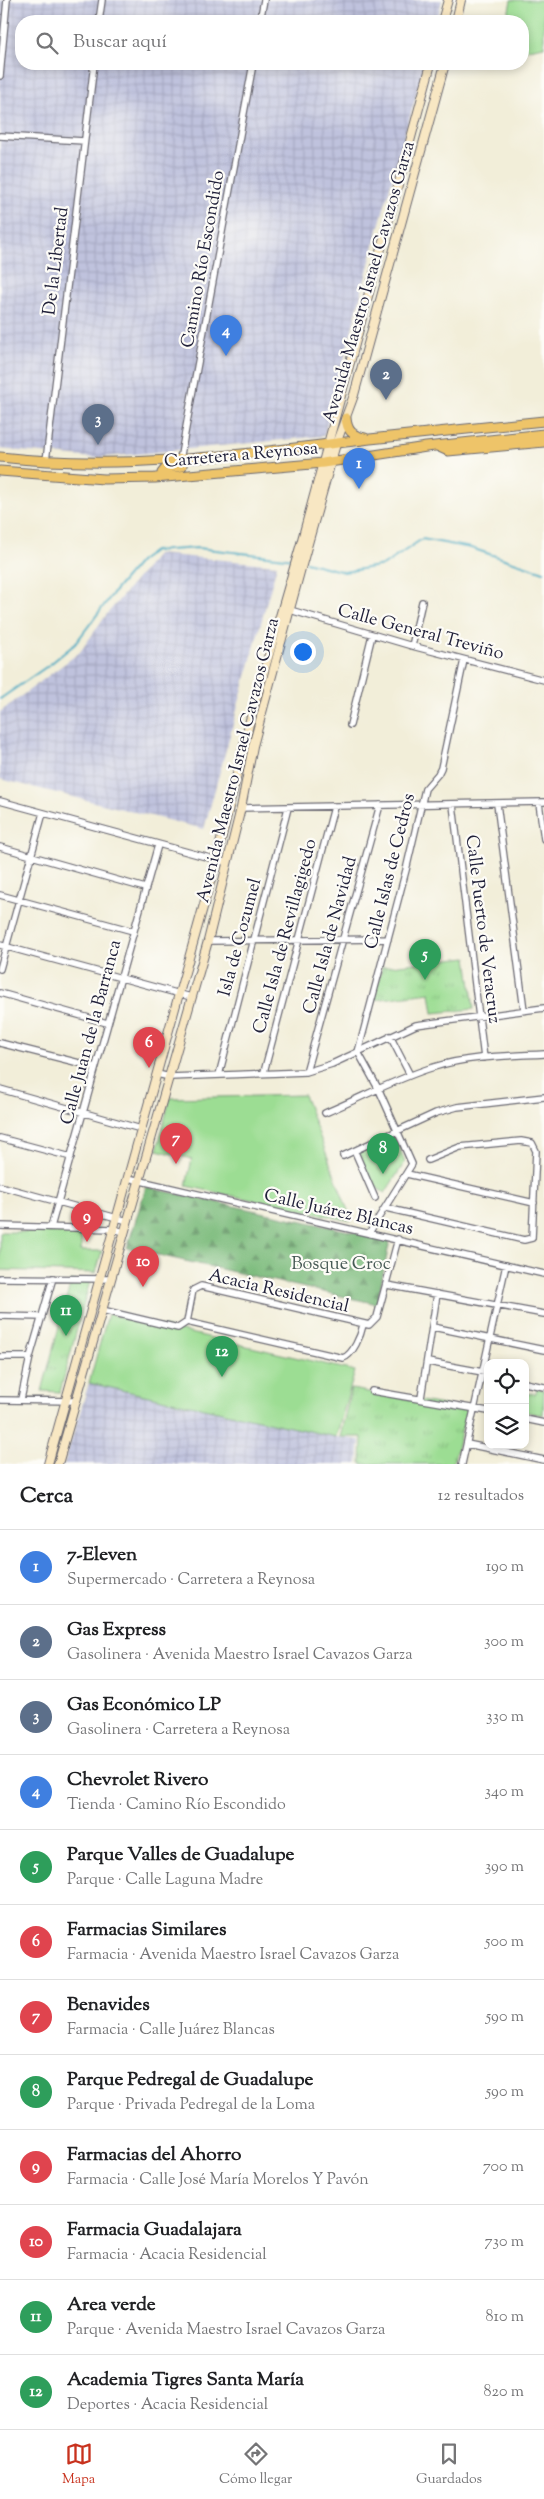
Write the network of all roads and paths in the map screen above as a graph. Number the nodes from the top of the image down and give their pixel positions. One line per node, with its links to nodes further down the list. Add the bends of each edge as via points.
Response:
1 (7, 0): 14 (street)
2 (102, 0): 6 (street)
3 (264, 0): 7 (street)
4 (448, 0): 5 (main road); 8 (main road)
5 (461, 2): 9 (main road)
6 (100, 15)
7 (261, 15)
8 (444, 15)
9 (458, 15)
10 (93, 70): 16 (street, De la Libertad)
11 (252, 70): 26 (street, Camino Río Escondido)
12 (429, 70): 22 (main road, Avenida Maestro Israel Cavazos Garza)
13 (443, 70): 17 (main road, Avenida Maestro Israel Cavazos Garza)
14 (0, 76)
15 (0, 136): 16 (street)
16 (84, 141): 27 (street, De la Libertad)
17 (346, 418): 20 (main road, via 351,433); 22 (main road, Avenida Maestro Israel Cavazos Garza)
18 (544, 421): 20 (main road, Carretera a Reynosa)
19 (544, 434): 23 (main road, Carretera a Reynosa)
20 (370, 440): 22 (main road, Carretera a Reynosa)
21 (544, 442): 23 (main road, via 448,451)
22 (332, 445): 24 (main road, Carretera a Reynosa); 28 (main road, Avenida Maestro Israel Cavazos Garza)
23 (437, 446): 28 (main road, Carretera a Reynosa)
24 (291, 449): 26 (main road, Carretera a Reynosa); 30 (main road, via 275,455 170,467 164,470)
25 (0, 456): 27 (main road, Carretera a Reynosa)
26 (180, 460): 27 (main road, Carretera a Reynosa)
27 (46, 461)
28 (327, 462): 30 (main road, Carretera a Reynosa); 31 (main road, Avenida Maestro Israel Cavazos Garza)
29 (0, 471): 30 (main road, Carretera a Reynosa, via 104,479)
30 (162, 477)
31 (297, 571): 33 (main road, Avenida Maestro Israel Cavazos Garza); 53 (main road, Avenida Maestro Israel Cavazos Garza, via 250,720)
32 (422, 602): 35 (street)
33 (290, 610): 34 (street, Calle General Treviño); 46 (main road, Avenida Maestro Israel Cavazos Garza)
34 (372, 635): 35 (street, Calle General Treviño); 38 (street)
35 (412, 646): 36 (street, Calle General Treviño)
36 (464, 660): 37 (street, Calle General Treviño); 44 (street, Calle Islas de Cedros, via 441,768 426,785)
37 (544, 680)
38 (350, 725)
39 (0, 801): 48 (street)
40 (542, 802): 41 (street); 49 (street)
41 (496, 804): 43 (street); 71 (street)
42 (380, 805): 44 (street); 45 (street); 62 (street, Calle Isla de Navidad)
43 (453, 805): 44 (street); 72 (street, Calle Puerto de Veracruz)
44 (422, 806): 59 (street, Calle Islas de Cedros)
45 (334, 807): 47 (street); 61 (street, Calle Isla de Revillagigedo)
46 (241, 808): 47 (street); 54 (main road, Avenida Maestro Israel Cavazos Garza)
47 (288, 808): 60 (street, Isla de Cozumel)
48 (43, 813): 50 (street); 52 (street)
49 (544, 839)
50 (158, 845): 53 (street); 55 (street, Calle Juan de la Barranca)
51 (0, 847): 52 (street)
52 (31, 856): 55 (street); 57 (street)
53 (216, 861): 54 (street); 68 (main road, Avenida Maestro Israel Cavazos Garza)
54 (228, 863): 63 (main road, Avenida Maestro Israel Cavazos Garza)
55 (145, 888): 58 (street, Calle Juan de la Barranca)
56 (0, 895): 57 (street)
57 (19, 900): 58 (street); 64 (street)
58 (133, 931): 66 (street, Calle Juan de la Barranca)
59 (388, 939): 62 (street); 76 (street, Calle Islas de Cedros)
60 (255, 940): 61 (street); 63 (street); 83 (street, Isla de Cozumel)
61 (298, 940): 62 (street); 80 (street, Calle Isla de Revillagigedo)
62 (342, 940): 81 (street, Calle Isla de Navidad)
63 (208, 941): 69 (main road, Avenida Maestro Israel Cavazos Garza)
64 (3, 946): 65 (street); 66 (street)
65 (0, 969)
66 (120, 977): 68 (street); 73 (street, Calle Juan de la Barranca)
67 (0, 993): 73 (street)
68 (179, 994): 69 (street); 82 (main road, Avenida Maestro Israel Cavazos Garza)
69 (191, 997): 85 (main road, Avenida Maestro Israel Cavazos Garza)
70 (544, 1008): 71 (street)
71 (524, 1010): 72 (street)
72 (481, 1016): 74 (street, via 427,1022); 78 (street, Calle Puerto de Veracruz)
73 (107, 1023): 79 (street, Calle Juan de la Barranca)
74 (390, 1036): 76 (street); 84 (street)
75 (0, 1043): 79 (street)
76 (358, 1052): 81 (street); 87 (street)
77 (544, 1054): 78 (street)
78 (484, 1058): 84 (street, via 436,1066)
79 (95, 1066): 89 (street, Calle Juan de la Barranca)
80 (264, 1072): 81 (street); 83 (street)
81 (306, 1072)
82 (156, 1074): 85 (street); 91 (main road, Avenida Maestro Israel Cavazos Garza)
83 (219, 1075): 85 (street)
84 (410, 1075): 87 (street)
85 (170, 1077): 100 (main road, Avenida Maestro Israel Cavazos Garza)
86 (0, 1090): 89 (street)
87 (379, 1090): 90 (street); 92 (street)
88 (544, 1097): 92 (street, via 457,1107)
89 (83, 1113): 91 (street); 96 (street, Calle Juan de la Barranca)
90 (325, 1113)
91 (142, 1129): 99 (main road, Avenida Maestro Israel Cavazos Garza)
92 (398, 1131): 94 (street); 98 (street, via 412,1160)
93 (0, 1138): 96 (street)
94 (356, 1152): 95 (street); 102 (street)
95 (343, 1156)
96 (71, 1157): 103 (street, Calle Juan de la Barranca)
97 (428, 1160): 104 (street, via 460,1147 528,1141 535,1145 536,1151)
98 (407, 1174): 104 (street); 105 (street)
99 (128, 1178): 100 (street, Calle Juárez Blancas); 106 (main road, Avenida Maestro Israel Cavazos Garza)
100 (139, 1180): 107 (main road, Avenida Maestro Israel Cavazos Garza); 112 (street, Calle Juárez Blancas)
101 (0, 1186): 103 (street)
102 (375, 1198)
103 (58, 1202): 106 (street); 109 (street, Calle Juan de la Barranca)
104 (534, 1204): 105 (street, via 532,1238 524,1240)
105 (386, 1208): 112 (street)
106 (117, 1218): 107 (street); 110 (main road, Avenida Maestro Israel Cavazos Garza)
107 (128, 1221): 111 (main road, Avenida Maestro Israel Cavazos Garza)
108 (0, 1226): 109 (street)
109 (50, 1227): 110 (street)
110 (114, 1230): 111 (street); 118 (main road, Avenida Maestro Israel Cavazos Garza)
111 (124, 1232): 119 (main road, Avenida Maestro Israel Cavazos Garza)
112 (369, 1233): 113 (street, Calle Juárez Blancas)
113 (398, 1239): 114 (street, Calle Juárez Blancas); 120 (street)
114 (506, 1264): 115 (street, Calle Juárez Blancas); 122 (street)
115 (544, 1274)
116 (0, 1278): 117 (street)
117 (53, 1278): 118 (street); 126 (street)
118 (99, 1278): 119 (street); 144 (main road, Avenida Maestro Israel Cavazos Garza)
119 (111, 1279): 123 (main road, Avenida Maestro Israel Cavazos Garza)
120 (387, 1286): 121 (street); 128 (street, via 376,1321)
121 (437, 1294): 122 (street); 129 (street)
122 (496, 1304): 124 (street); 130 (street)
123 (102, 1310): 127 (street, via 172,1327 181,1327); 145 (main road, Avenida Maestro Israel Cavazos Garza)
124 (544, 1314)
125 (0, 1316): 126 (street)
126 (42, 1317): 133 (street)
127 (188, 1322): 128 (street, via 344,1358 359,1338); 128 (street, Acacia Residencial, via 193,1290 201,1286)
128 (363, 1325)
129 (433, 1327): 130 (street); 135 (street)
130 (490, 1338): 131 (street); 134 (street)
131 (544, 1350)
132 (0, 1357): 133 (street)
133 (30, 1357): 142 (street)
134 (487, 1359)
135 (428, 1362): 136 (street); 141 (street)
136 (484, 1372)
137 (484, 1375): 146 (street)
138 (529, 1384): 139 (street)
139 (544, 1387)
140 (372, 1391): 141 (street)
141 (421, 1398): 146 (street)
142 (21, 1399): 143 (street); 144 (street)
143 (0, 1400)
144 (64, 1400): 145 (street); 152 (main road, Avenida Maestro Israel Cavazos Garza)
145 (75, 1401): 153 (main road, Avenida Maestro Israel Cavazos Garza)
146 (474, 1408): 147 (street); 150 (street)
147 (484, 1410)
148 (529, 1420): 149 (street)
149 (544, 1424)
150 (467, 1444): 151 (street); 154 (street)
151 (544, 1460)
152 (48, 1464)
153 (58, 1464)
154 (462, 1464)

